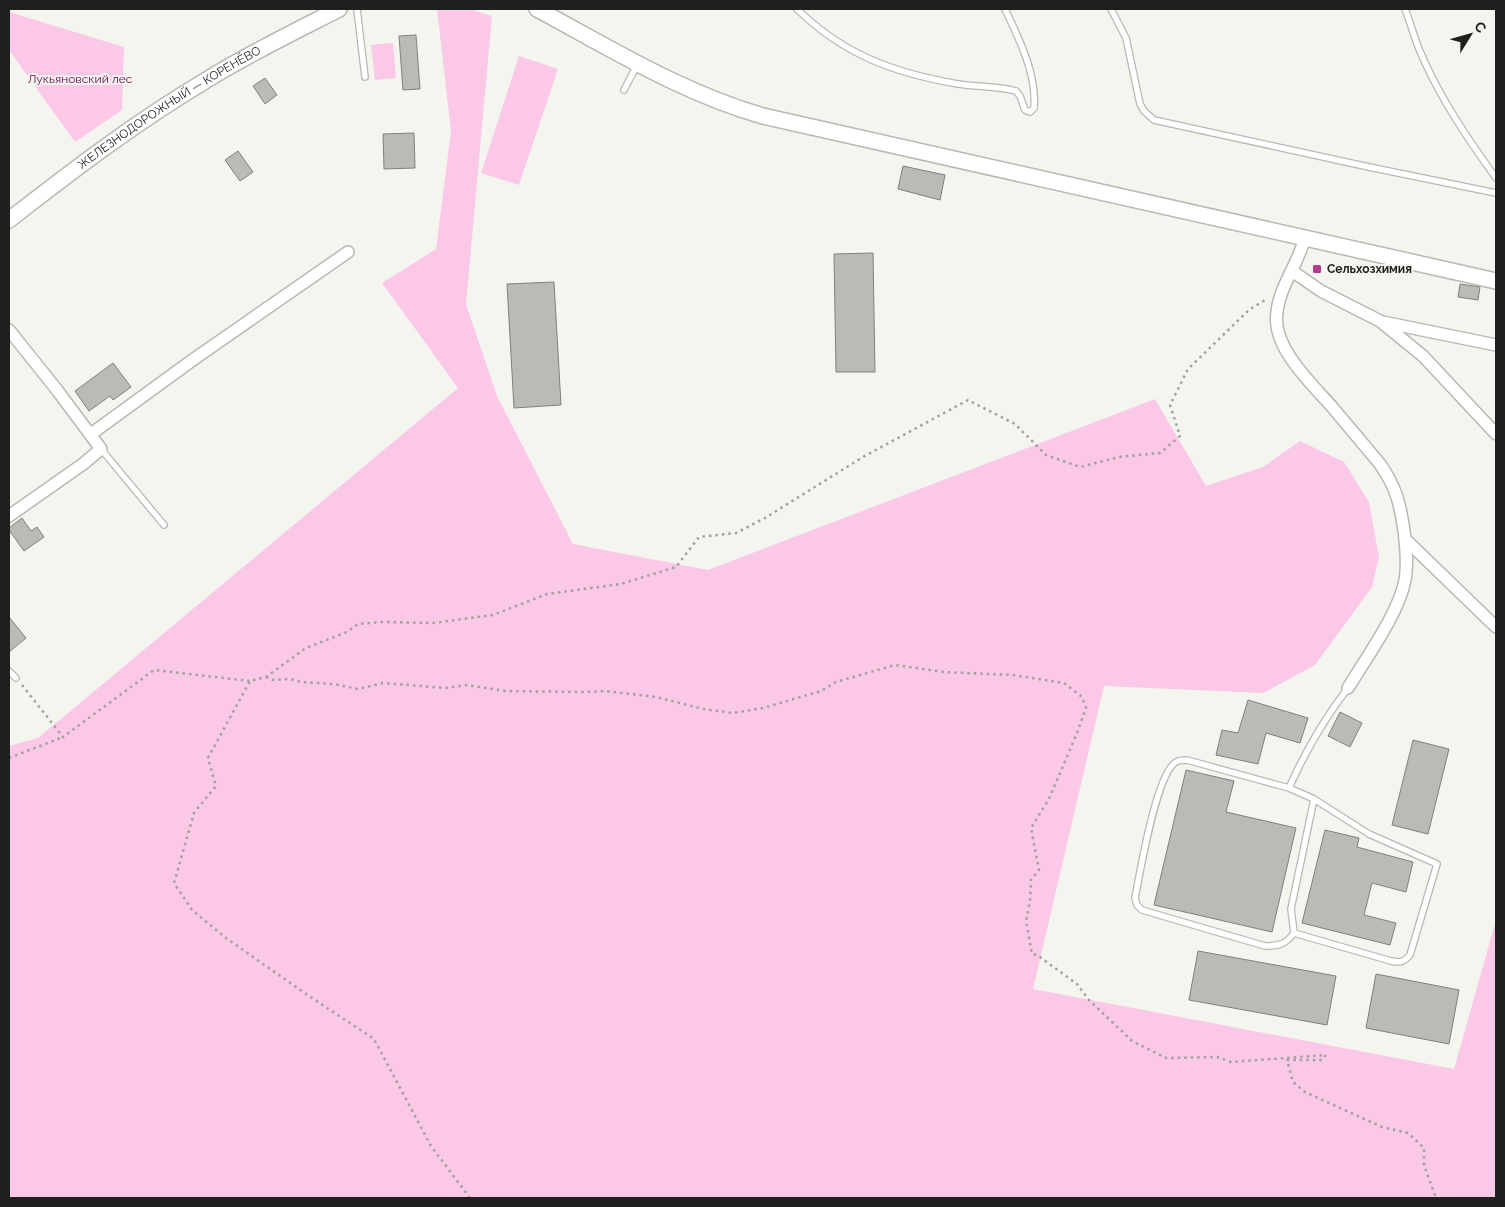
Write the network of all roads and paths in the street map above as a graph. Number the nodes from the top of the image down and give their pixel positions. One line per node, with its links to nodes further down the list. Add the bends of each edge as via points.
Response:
1 (339, 9): 13 (main road, ЖЕЛЕЗНОДОРОЖНЫЙ — КОРЕНЁВО, via 183,94)
2 (357, 9): 9 (lane)
3 (537, 9): 8 (main road)
4 (797, 9): 5 (lane, via 837,42 889,68 917,76 1016,92 1025,110 1030,112 1034,108 1032,78)
5 (1005, 9)
6 (1111, 9): 12 (lane, via 1126,38 1140,104 1154,120)
7 (1405, 9): 11 (lane, via 1420,50 1444,98)
8 (638, 63): 10 (lane); 14 (main road, via 712,99 763,116)
9 (365, 77)
10 (624, 90)
11 (1496, 178)
12 (1496, 193)
13 (9, 220)
14 (1305, 237): 16 (street); 17 (main road)
15 (348, 252): 22 (street)
16 (1292, 271): 18 (street); 19 (street, via 1321,291)
17 (1496, 281)
18 (1285, 287): 27 (street, via 1276,315 1281,340 1300,369 1392,481 1401,507); 30 (path, via 1250,309 1188,369 1170,405 1180,436 1160,453 1080,467 1046,455 1015,424 968,400 863,457 736,533 699,537 676,567 621,584 547,594 493,615 433,623 358,624 348,632 306,648)
19 (1380, 321): 21 (street); 23 (street, via 1423,356)
20 (9, 330): 22 (street)
21 (1496, 346)
22 (91, 434): 24 (street)
23 (1496, 434)
24 (101, 449): 25 (street); 26 (lane)
25 (9, 516)
26 (164, 525)
27 (1405, 539): 28 (street); 33 (street, via 1405,579 1398,602)
28 (1496, 627)
29 (9, 671): 31 (lane)
30 (266, 677): 32 (path); 40 (path, via 358,689 383,683 446,688 467,685 505,691 605,690 733,713 821,691 836,682 895,665 1064,682 1082,697 1086,708 1049,799 1031,828 1039,870 1031,880 1026,921 1032,954 1077,984 1132,1041 1166,1058 1217,1057 1231,1062 1326,1055 1322,1060 1287,1060 1293,1082 1305,1092 1334,1106 1408,1133 1424,1148 1424,1165)
31 (16, 678): 34 (path)
32 (250, 681): 34 (path, via 154,670); 39 (path, via 208,758 216,786 194,813 174,883 192,910 226,938 374,1038 431,1146)
33 (1348, 688): 36 (lane, via 1320,728)
34 (63, 737): 35 (path)
35 (9, 758)
36 (1289, 788): 37 (lane); 38 (lane, via 1187,760 1175,762 1163,779 1135,898 1142,910 1265,946 1288,942)
37 (1314, 799): 38 (lane, via 1291,909); 38 (lane, via 1369,834 1437,864 1410,955 1405,961 1399,963)
38 (1294, 933)
39 (470, 1198)
40 (1436, 1198)

